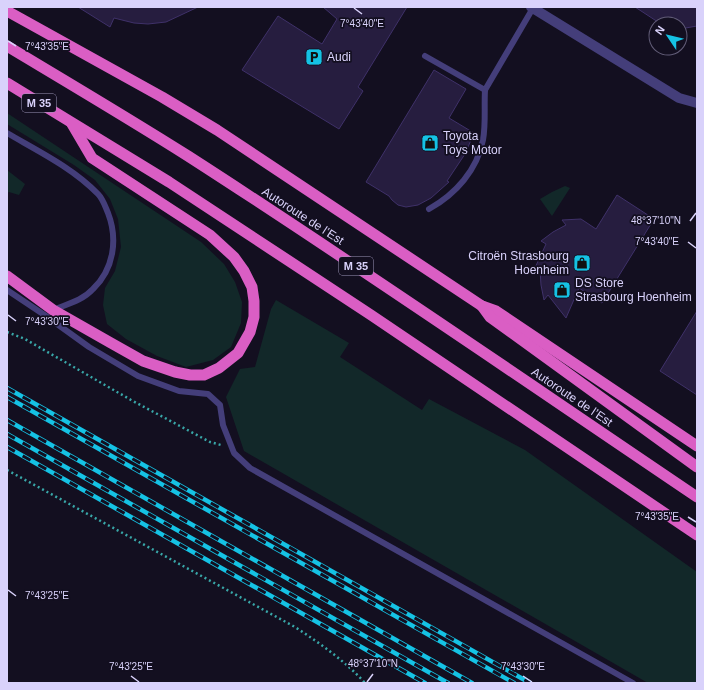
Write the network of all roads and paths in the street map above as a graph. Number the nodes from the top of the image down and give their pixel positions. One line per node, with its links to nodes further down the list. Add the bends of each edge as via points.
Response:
1 (532, 8): 6 (lane); 7 (street, via 679,98)
2 (7, 11): 13 (highway, via 162,96 217,130)
3 (7, 46): 20 (highway, Autoroute de l’Est / M 35, via 186,154 384,284)
4 (425, 56): 6 (lane)
5 (7, 83): 8 (highway, M 35)
6 (485, 90): 10 (lane, via 483,139 474,165 454,192)
7 (697, 103)
8 (71, 122): 14 (highway, via 92,158 210,235 234,257 252,287 254,317 250,332 238,353 219,368 204,375 190,375 169,371 143,361); 21 (highway, M 35, via 268,247)
9 (7, 133): 14 (lane, via 82,179 99,195 112,224 112,259 94,289 80,300)
10 (429, 209)
11 (7, 276): 14 (highway)
12 (7, 290): 14 (lane)
13 (482, 306): 16 (highway, via 496,311); 18 (highway, via 490,317)
14 (50, 313): 17 (lane, via 89,347 138,376 179,392 208,394 220,405 223,425)
15 (7, 332): 17 (path, via 25,339 130,400 210,442)
16 (697, 446)
17 (233, 449): 23 (lane, via 250,468)
18 (697, 467)
19 (7, 470): 22 (path, via 295,627 322,645)
20 (697, 497)
21 (697, 535)
22 (365, 683)
23 (632, 683)

